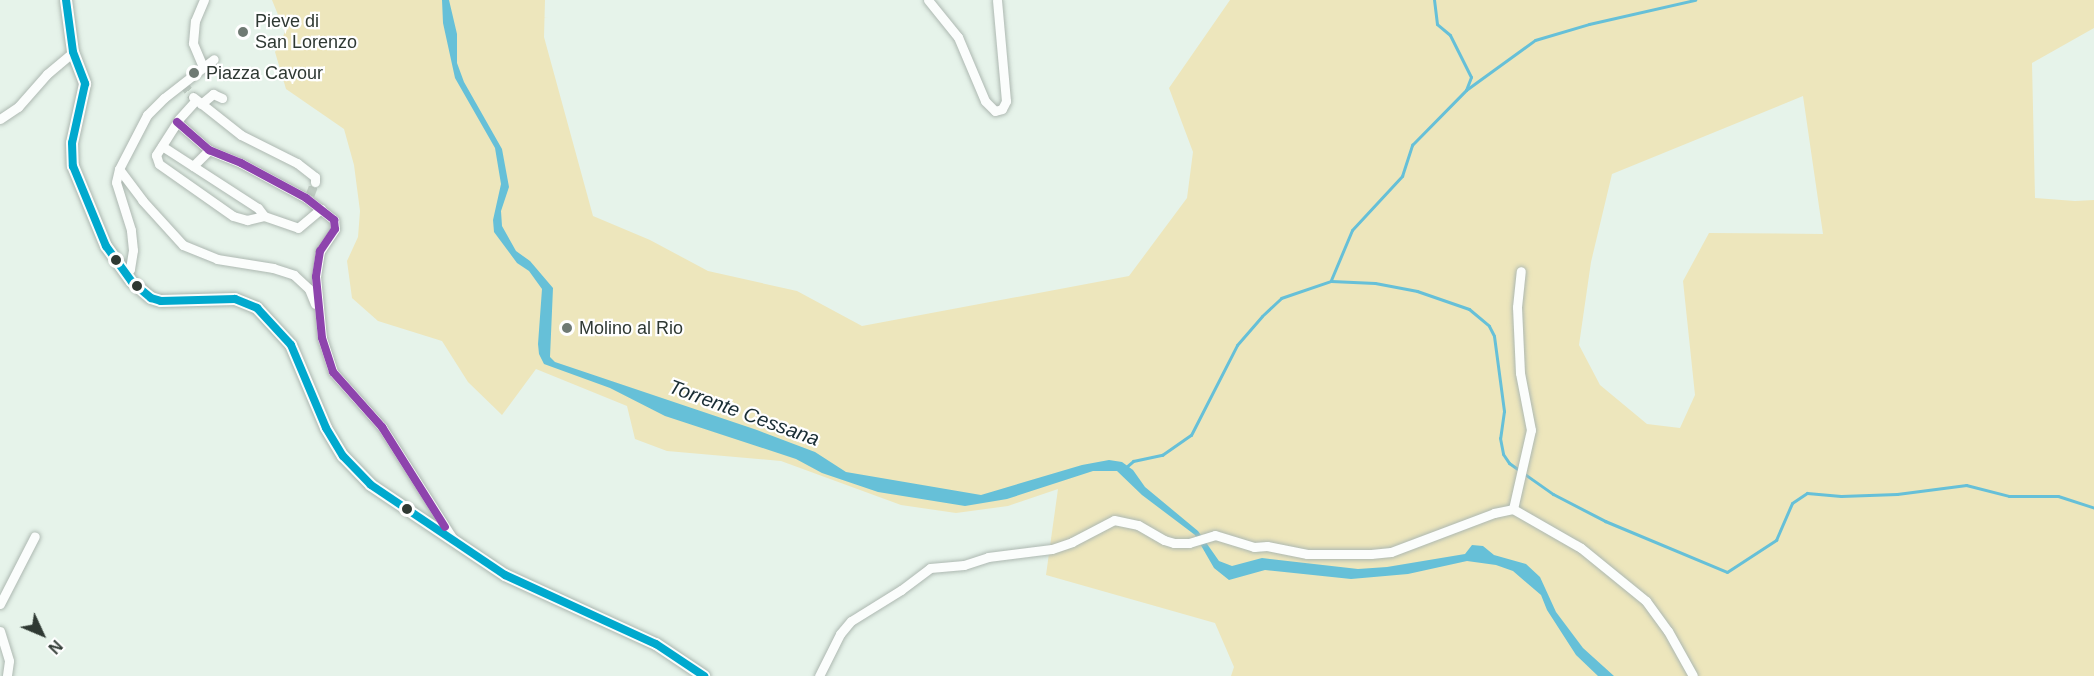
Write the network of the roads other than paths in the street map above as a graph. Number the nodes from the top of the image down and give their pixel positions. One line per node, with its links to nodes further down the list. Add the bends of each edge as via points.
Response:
1 (66, 0): 5 (street)
2 (204, 0): 7 (street, via 193,38)
3 (928, 0): 4 (street, via 958,37 985,101 995,111 1002,109 1006,101)
4 (998, 0)
5 (73, 52): 10 (street, via 18,107); 20 (street, via 85,84 72,143 73,166 106,246)
6 (214, 59): 7 (street)
7 (203, 67): 15 (street, via 147,115)
8 (222, 98): 9 (street, via 213,94)
9 (197, 100): 11 (street); 16 (street, via 242,135 297,163 315,177)
10 (0, 118)
11 (177, 122): 12 (street); 13 (street)
12 (162, 146): 14 (street); 18 (street, via 156,154 165,170 225,212 247,220)
13 (209, 150): 14 (street); 17 (street, via 309,198)
14 (193, 166): 18 (street, via 258,208)
15 (119, 169): 20 (street, via 116,182 133,250); 21 (street, via 183,246 217,260 294,275 309,289)
16 (315, 182)
17 (321, 209): 18 (street, via 298,228); 21 (street, via 336,226 322,246 316,268)
18 (264, 216)
19 (1521, 271): 22 (street, via 1517,307 1531,430)
20 (126, 274): 24 (street, via 145,293 161,301 235,299 257,308 291,345 326,428 348,462 371,485)
21 (319, 314): 24 (street, via 333,372 382,427)
22 (1513, 509): 29 (street, via 1391,552 1371,554 1307,554 1254,547 1215,535 1189,543 1164,540 1138,525 1114,519 1052,549 930,568 845,626); 30 (street, via 1581,548 1646,601)
23 (35, 536): 25 (street)
24 (453, 540): 28 (street, via 517,582 656,644)
25 (0, 604)
26 (0, 631): 27 (street, via 9,661)
27 (7, 676)
28 (704, 676)
29 (819, 676)
30 (1693, 676)

